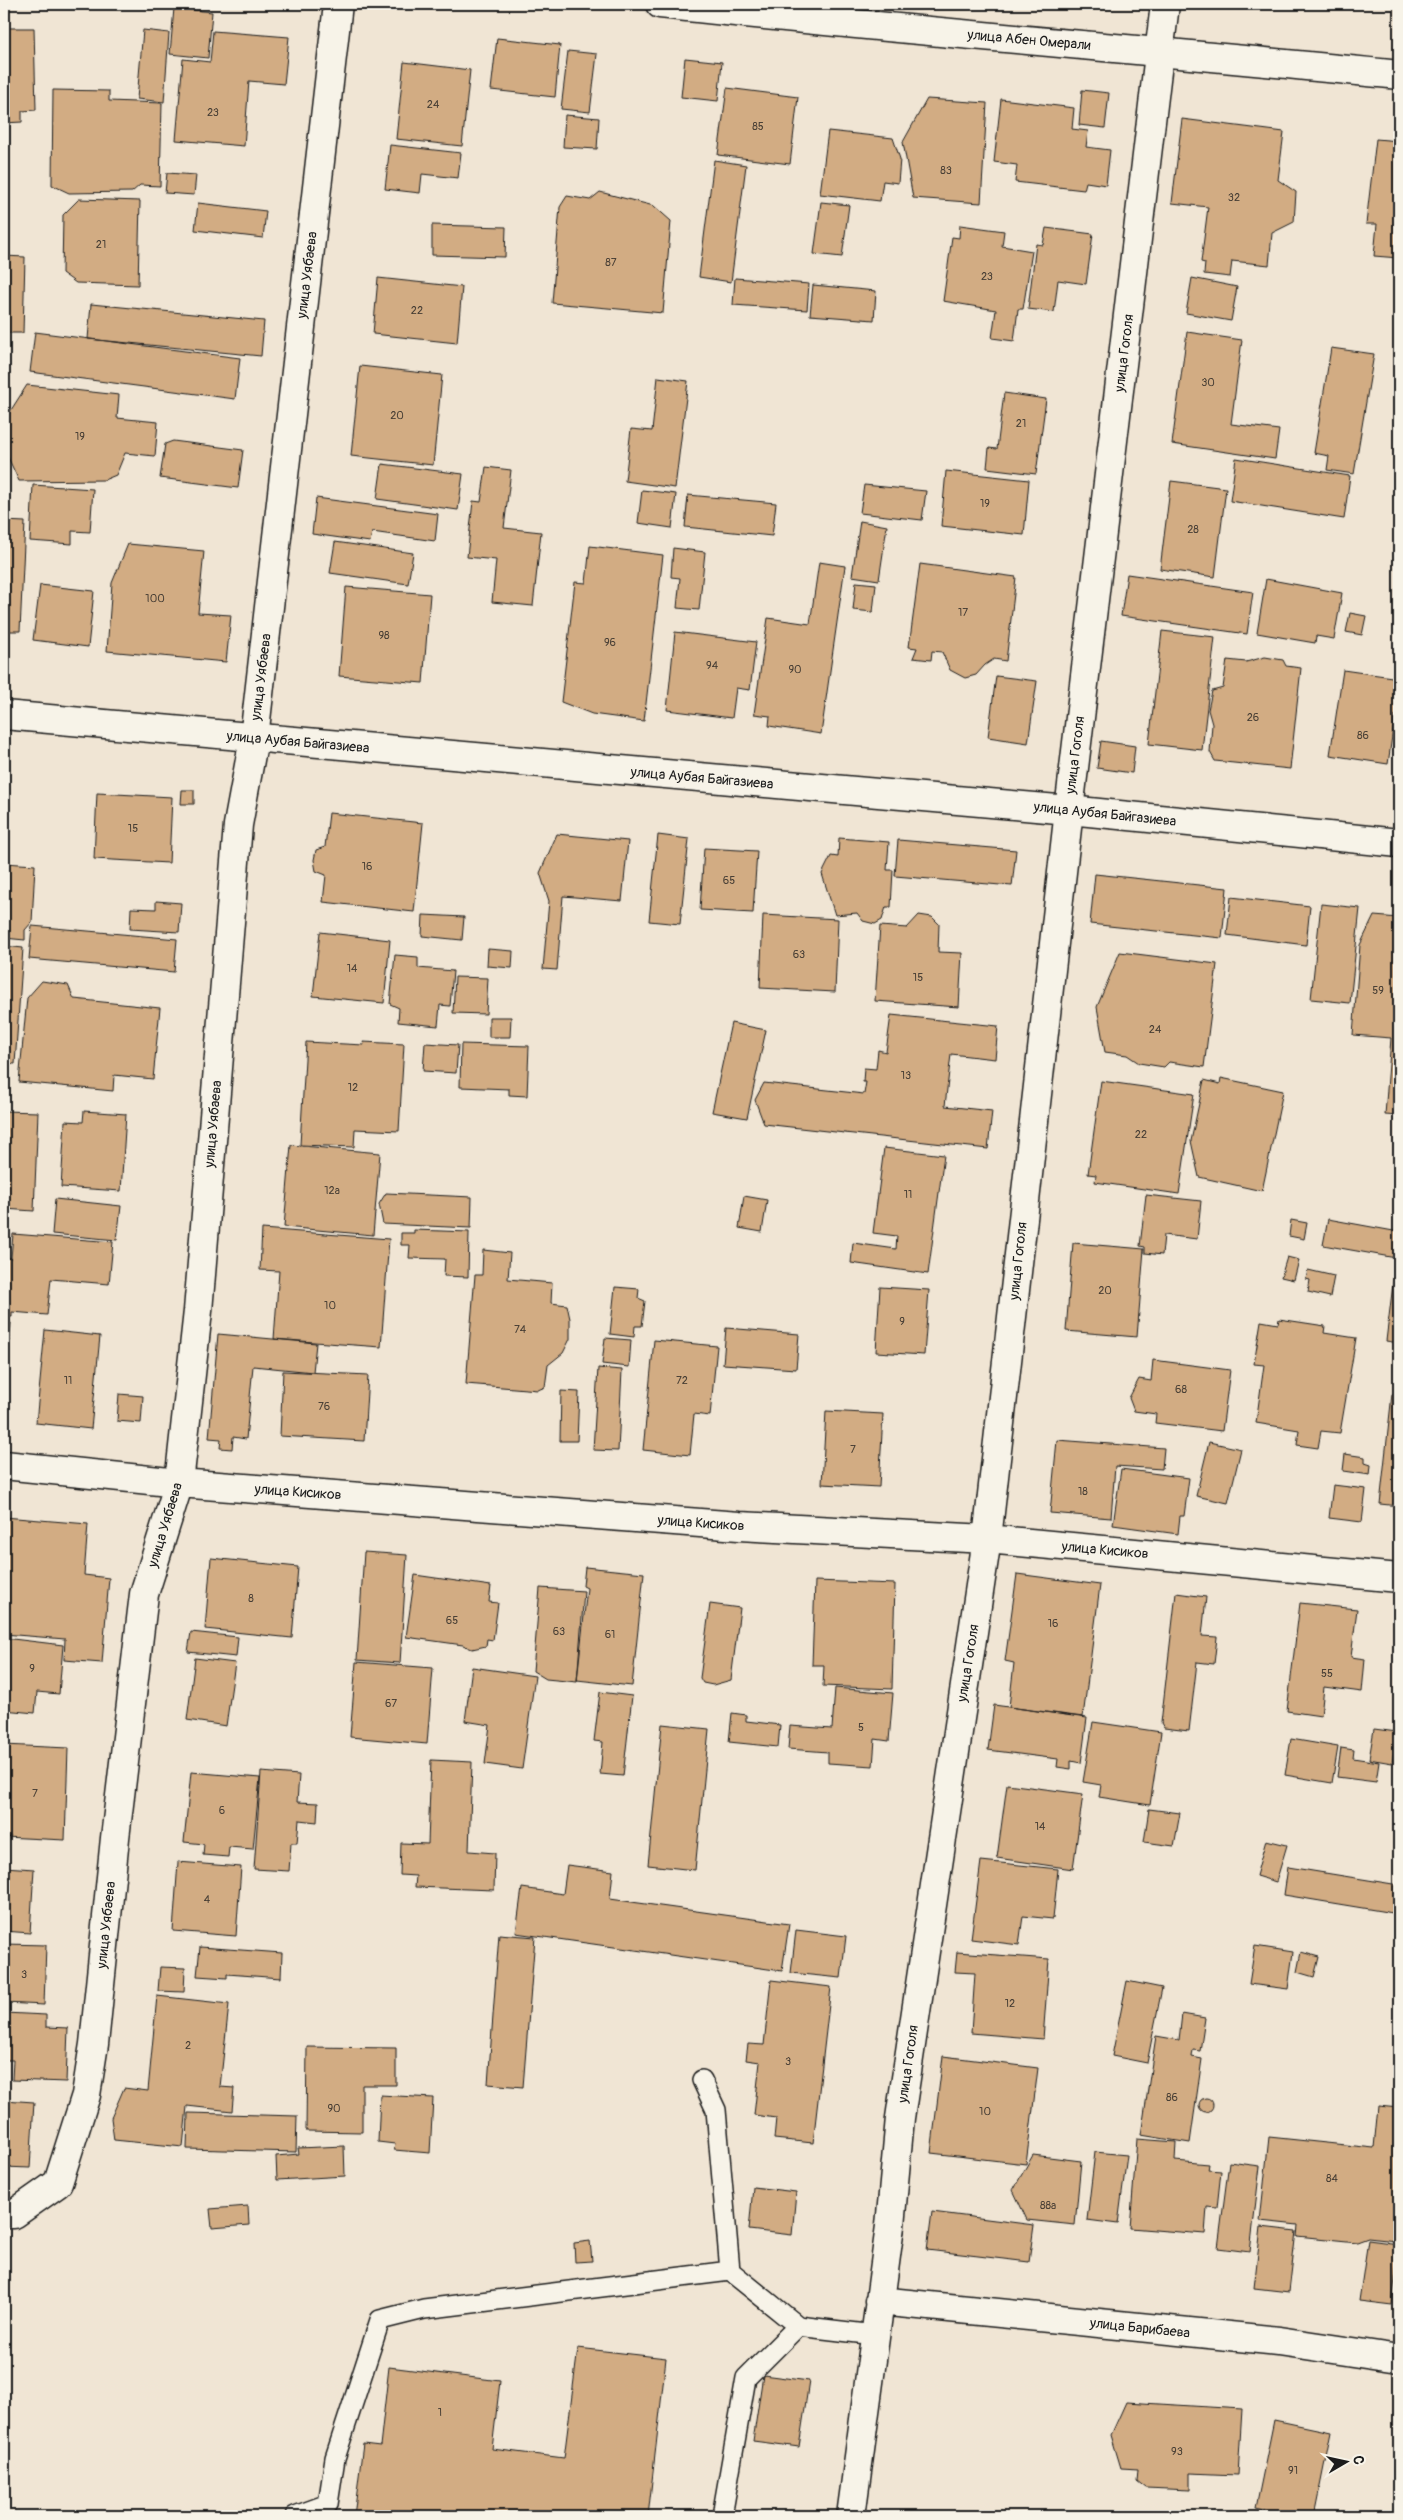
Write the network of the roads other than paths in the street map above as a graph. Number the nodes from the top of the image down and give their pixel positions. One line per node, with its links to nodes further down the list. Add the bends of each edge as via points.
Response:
1 (338, 4): 7 (street, улица Уябаева)
2 (660, 4): 4 (street, улица Абен Омерали, via 846,24)
3 (1165, 4): 4 (street, улица Гоголя)
4 (1160, 51): 5 (street, улица Абен Омерали); 8 (street, улица Гоголя)
5 (1399, 75)
6 (4, 715): 7 (street, улица Аубая Байгазиева)
7 (254, 738): 8 (street, улица Аубая Байгазиева); 11 (street, улица Уябаева, via 238,825 198,1311)
8 (1068, 810): 9 (street, улица Аубая Байгазиева); 12 (street, улица Гоголя)
9 (1399, 843)
10 (4, 1465): 11 (street, улица Кисиков)
11 (179, 1483): 12 (street, улица Кисиков, via 739,1526); 15 (street, улица Уябаева, via 144,1594 86,2095 58,2183)
12 (987, 1539): 13 (street, улица Кисиков); 17 (street, улица Гоголя, via 900,2118)
13 (1399, 1578)
14 (702, 2080): 16 (lane, via 716,2110)
15 (9, 2214)
16 (730, 2271): 18 (lane); 21 (lane, via 424,2309 380,2320 335,2458)
17 (879, 2302): 19 (street, улица Гоголя); 20 (street, улица Барибаева, via 1279,2341)
18 (798, 2326): 19 (lane); 23 (lane, via 746,2378)
19 (875, 2336): 24 (street, улица Гоголя)
20 (1399, 2359)
21 (330, 2510): 22 (lane)
22 (295, 2516)
23 (722, 2516)
24 (850, 2516)

